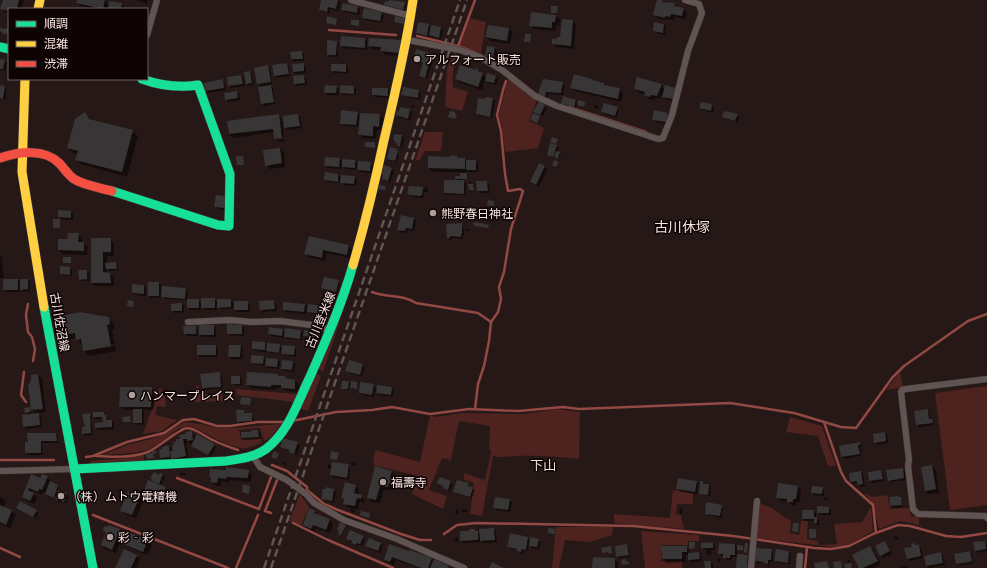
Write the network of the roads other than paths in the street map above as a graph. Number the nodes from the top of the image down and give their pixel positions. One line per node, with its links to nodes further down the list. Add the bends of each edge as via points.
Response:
1 (157, 0): 6 (street)
2 (351, 0): 5 (street)
3 (413, 0): 5 (main road, 古川登米線)
4 (685, 0): 7 (street, via 699,4 702,13 688,51 672,115 663,138 658,139 557,106 535,96 502,70 480,57 460,50)
5 (411, 16): 7 (main road, 古川登米線)
6 (148, 32)
7 (408, 40): 13 (main road, 古川登米線, via 366,221)
8 (25, 80): 10 (main road, 古川佐沼線)
9 (145, 80): 10 (main road, via 168,88 198,86 230,174 229,226 76,180 51,156)
10 (22, 154): 11 (main road); 16 (main road, 古川佐沼線, via 25,193)
11 (0, 158)
12 (188, 322): 13 (street, via 280,321 319,326)
13 (330, 331): 15 (main road, 古川登米線, via 281,435 260,454)
14 (987, 378): 19 (street, via 906,389 901,392 912,509 918,514)
15 (253, 456): 16 (main road, 古川登米線, via 226,461); 22 (street, via 260,467 287,480 314,503 338,517)
16 (75, 469): 17 (street); 21 (main road, 古川佐沼線)
17 (0, 470)
18 (757, 501): 23 (street)
19 (987, 518)
20 (800, 556): 24 (street)
21 (93, 568)
22 (464, 568)
23 (751, 568)
24 (799, 568)

